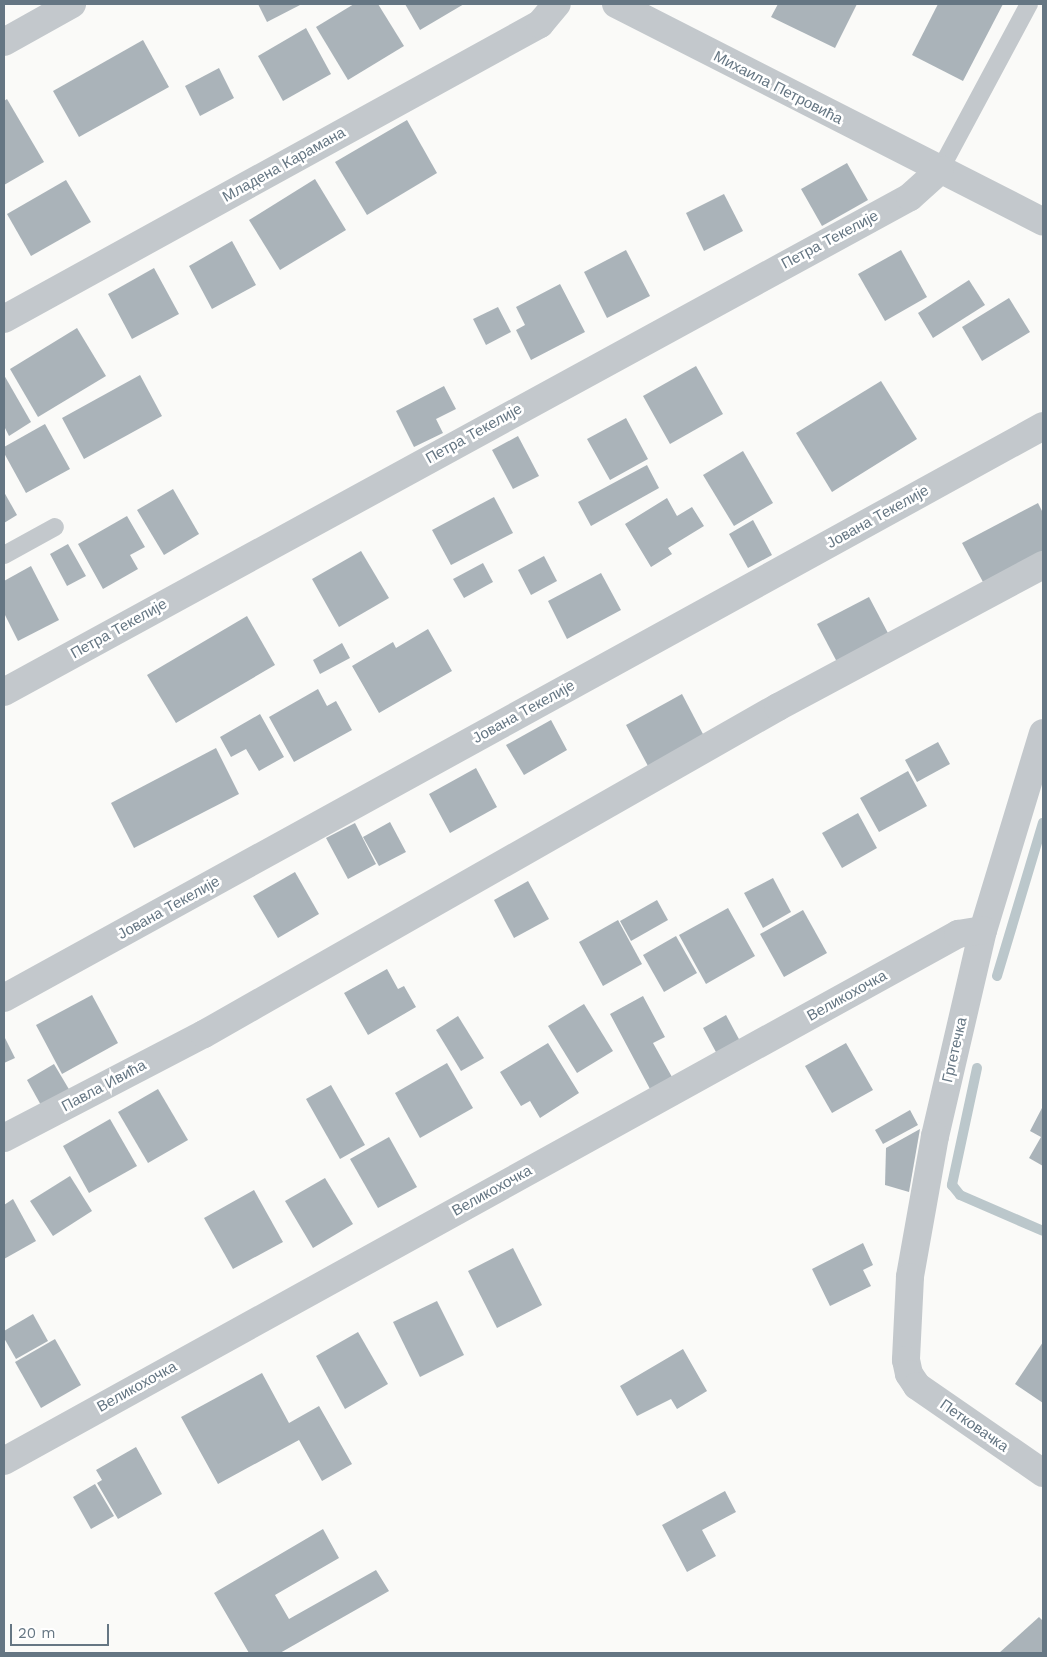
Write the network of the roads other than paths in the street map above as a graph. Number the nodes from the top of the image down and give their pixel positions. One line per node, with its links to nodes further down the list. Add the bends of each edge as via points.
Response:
1 (72, 4): 5 (street)
2 (557, 4): 8 (street, Младена Карамана, via 540,24)
3 (616, 4): 6 (street, Михаила Петровића)
4 (1029, 4): 6 (lane)
5 (4, 42)
6 (940, 170): 7 (street, Михаила Петровића); 13 (street, Петра Текелије, via 910,196)
7 (1043, 222)
8 (4, 318)
9 (1043, 426): 16 (street, Јована Текелије)
10 (55, 527): 11 (lane)
11 (4, 555)
12 (1043, 565): 17 (street, Павла Ивића, via 778,707 204,1034)
13 (4, 692)
14 (1043, 732): 15 (street, Гргетечка)
15 (983, 930): 18 (street, Гргетечка, via 935,1136 910,1276 906,1360); 19 (street, Великохочка, via 958,934)
16 (4, 998)
17 (4, 1138)
18 (909, 1374): 20 (street, Петковачка, via 917,1386 934,1399)
19 (4, 1461)
20 (1043, 1473)

